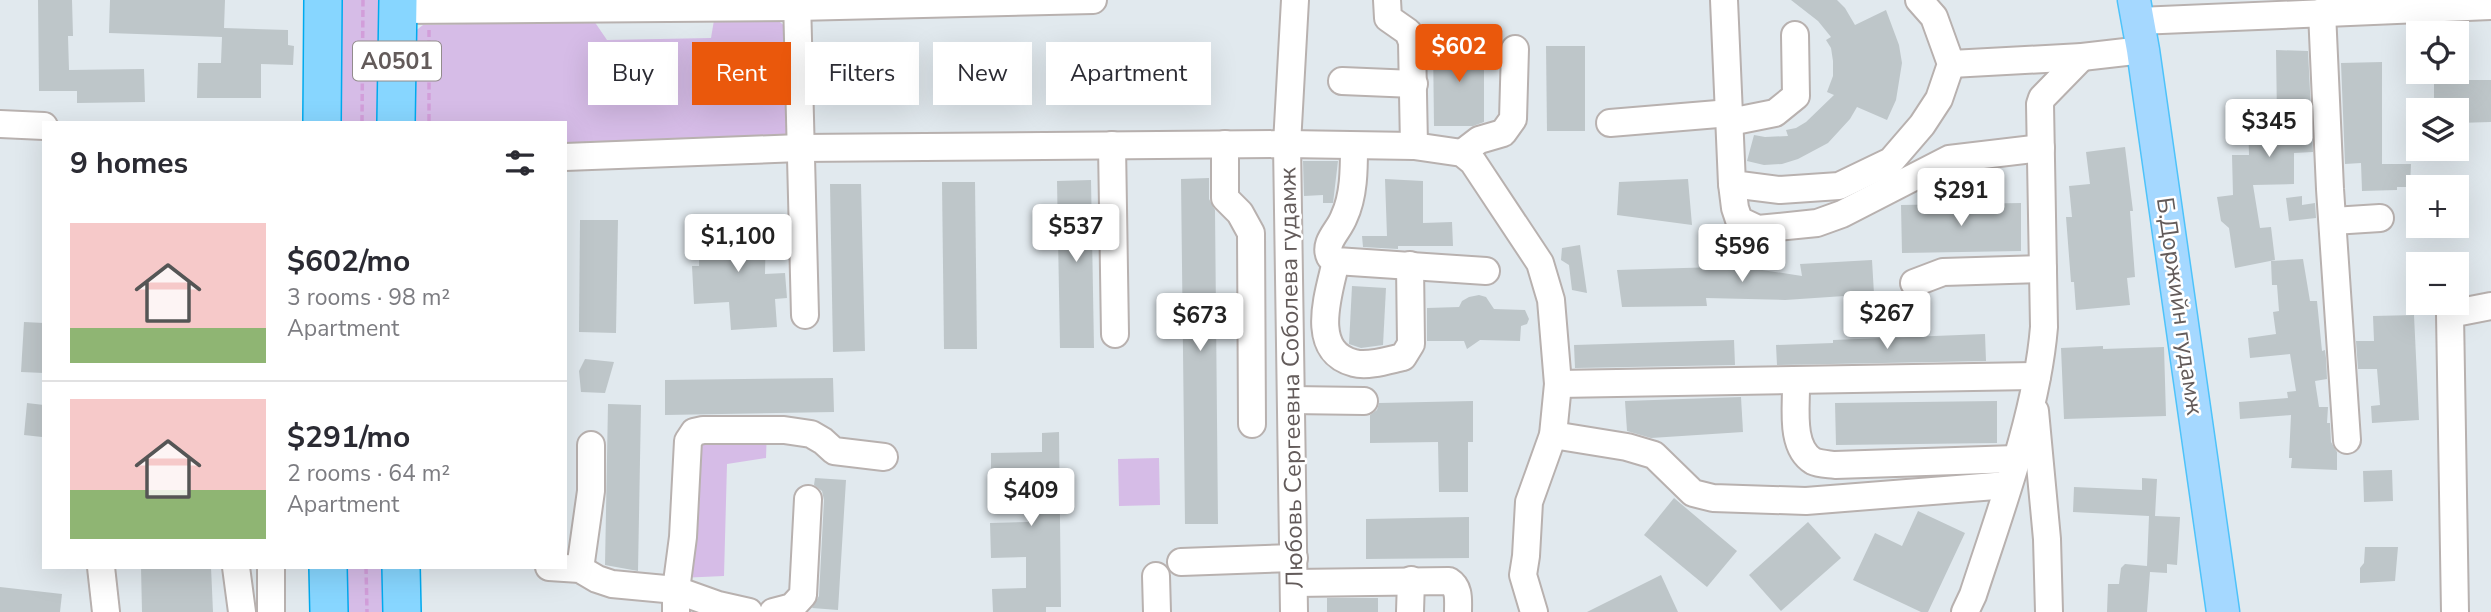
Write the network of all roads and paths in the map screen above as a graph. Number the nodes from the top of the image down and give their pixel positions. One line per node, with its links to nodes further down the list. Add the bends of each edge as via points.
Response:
1 (323, 0): 22 (highway, A0501)
2 (1093, 0): 9 (street)
3 (1295, 0): 30 (street, Любовь Сергеевна Соболева гудамж)
4 (1387, 0): 20 (street, via 1388,18 1408,32 1412,42)
5 (1724, 0): 21 (street)
6 (1919, 0): 18 (street, via 1934,18)
7 (660, 3): 8 (street); 10 (street)
8 (720, 3): 9 (street)
9 (797, 3): 34 (street)
10 (558, 4): 11 (street)
11 (397, 5): 23 (path); 24 (highway, A0501); 25 (path)
12 (2491, 6): 13 (street)
13 (2322, 12): 14 (street); 40 (street)
14 (2139, 24): 17 (street); 90 (main road, Б.Доржийн гудамж)
15 (1795, 35): 21 (street, via 1796,96 1775,113)
16 (1515, 49): 36 (street, via 1513,119 1503,133 1479,140)
17 (2082, 57): 18 (street); 35 (street, via 2042,98)
18 (1951, 64): 38 (street, via 1939,99 1891,161 1839,186 1780,190)
19 (1342, 80): 20 (street)
20 (1414, 84): 33 (street)
21 (1730, 118): 26 (street); 38 (street)
22 (322, 121)
23 (362, 121)
24 (396, 121)
25 (429, 121)
26 (1610, 123)
27 (0, 124): 28 (street)
28 (42, 126)
29 (1225, 144): 30 (street); 31 (street); 54 (street, via 1225,198 1251,233)
30 (1287, 144): 32 (street); 52 (street, Любовь Сергеевна Соболева гудамж)
31 (1112, 145): 34 (street); 48 (street)
32 (1354, 146): 33 (street); 41 (street, via 1352,193 1327,250)
33 (1414, 146): 36 (street)
34 (800, 148): 37 (street); 47 (street)
35 (2041, 148): 38 (street, via 1949,159 1817,223 1758,229 1739,220); 43 (street)
36 (1462, 153): 50 (street, via 1474,162 1543,271 1551,300)
37 (567, 157)
38 (1732, 184)
39 (2380, 218): 40 (street)
40 (2333, 221): 56 (street)
41 (1336, 261): 42 (street); 42 (street, via 1324,320 1326,340 1336,355 1355,363 1403,357 1410,344)
42 (1410, 265): 44 (street)
43 (2043, 269): 45 (street, via 1943,272); 51 (street, via 2044,327)
44 (1486, 271)
45 (1914, 283)
46 (2491, 306): 91 (street, via 2450,314)
47 (805, 315)
48 (1115, 334)
49 (1796, 380): 50 (street); 51 (street); 59 (street, via 1797,436 1801,450 1814,462)
50 (1558, 384): 55 (street)
51 (2035, 385): 59 (street); 89 (street)
52 (1291, 400): 53 (street); 71 (street, Любовь Сергеевна Соболева гудамж)
53 (1364, 401)
54 (1252, 425)
55 (1553, 435): 60 (street, via 1654,455 1693,493 1713,498 1806,501); 87 (street, via 1529,502 1523,575)
56 (2347, 440)
57 (591, 445): 70 (street, via 591,491)
58 (884, 457): 74 (street, via 834,451 811,435 784,430 694,432 688,441)
59 (2016, 459): 60 (street)
60 (2008, 485): 88 (street)
61 (808, 499): 82 (street, via 803,596 792,607)
62 (1181, 562): 71 (street)
63 (567, 568): 70 (street)
64 (101, 569): 75 (street)
65 (236, 569): 76 (street)
66 (271, 569): 77 (street)
67 (328, 569): 78 (highway)
68 (366, 569): 79 (path)
69 (401, 569): 80 (highway)
70 (580, 569): 74 (street, via 597,579)
71 (1294, 571): 73 (street); 84 (street, Любовь Сергеевна Соболева гудамж)
72 (1156, 576): 83 (street)
73 (1410, 580): 85 (street); 86 (street, via 1449,581 1458,592)
74 (676, 601): 81 (street)
75 (106, 612)
76 (242, 612)
77 (271, 612)
78 (329, 612)
79 (367, 612)
80 (402, 612)
81 (749, 612)
82 (773, 612)
83 (1157, 612)
84 (1294, 612)
85 (1410, 612)
86 (1458, 612)
87 (1534, 612)
88 (1965, 612)
89 (2049, 612)
90 (2223, 612)
91 (2455, 612)

